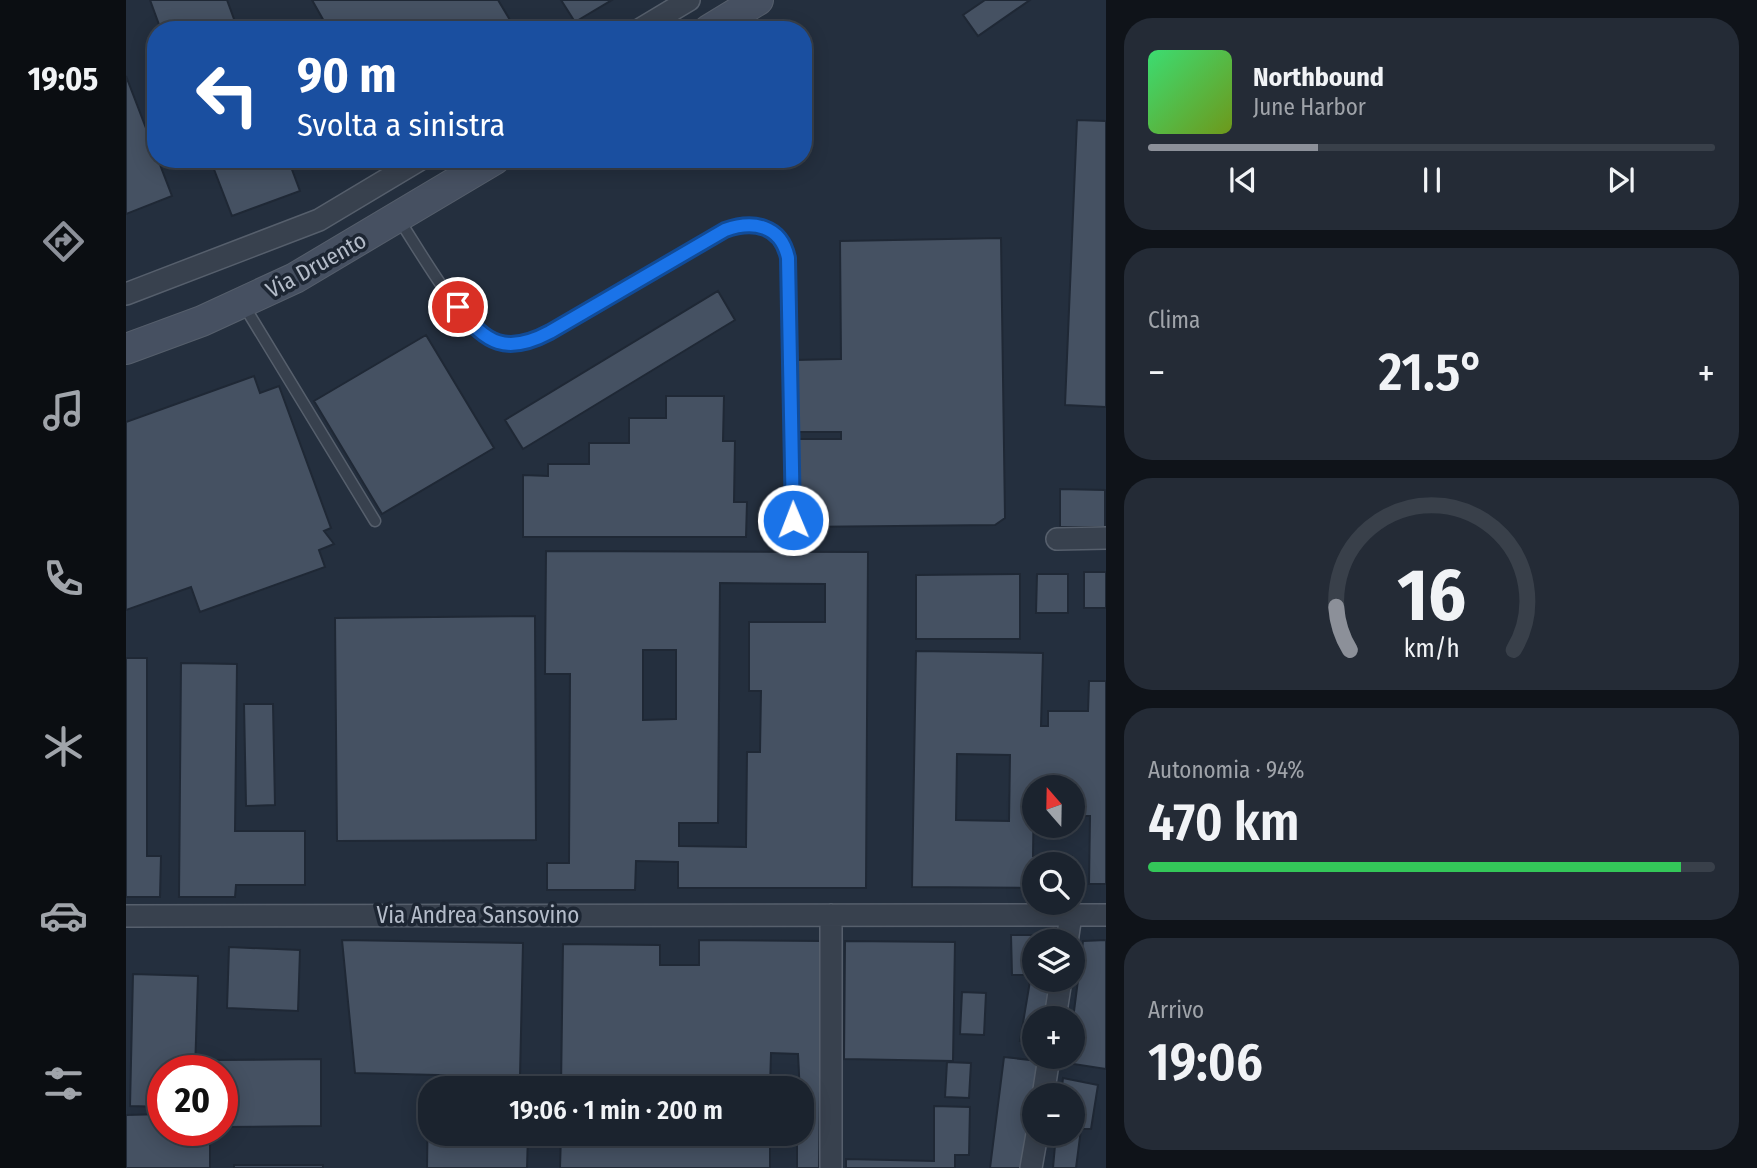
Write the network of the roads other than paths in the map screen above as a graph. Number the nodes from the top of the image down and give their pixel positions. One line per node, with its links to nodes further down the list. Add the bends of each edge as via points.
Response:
1 (689, 0): 3 (street)
2 (758, 0): 4 (street)
3 (654, 21)
4 (724, 21)
5 (406, 168): 8 (street, Via Druento)
6 (480, 168): 7 (street, Via Druento)
7 (398, 218): 9 (street, Via Druento); 13 (lane, via 475,329 504,344 527,342 550,332 725,230 754,225 773,232 782,240 788,258)
8 (319, 220): 9 (street); 10 (street, Via Druento)
9 (338, 254): 11 (street, Via Druento)
10 (126, 294)
11 (243, 304): 12 (street, Via Druento); 14 (lane)
12 (126, 349)
13 (793, 520)
14 (375, 521)
15 (1057, 538): 16 (street)
16 (1106, 538)
17 (831, 915): 18 (street, Via Andrea Sansovino); 22 (street, Via Andrea Sansovino); 25 (street)
18 (1022, 915)
19 (1071, 915): 23 (street)
20 (1085, 915): 21 (street, Via Andrea Sansovino)
21 (1106, 915)
22 (126, 916)
23 (1069, 929)
24 (1035, 1146): 26 (street)
25 (831, 1168)
26 (1031, 1168)

